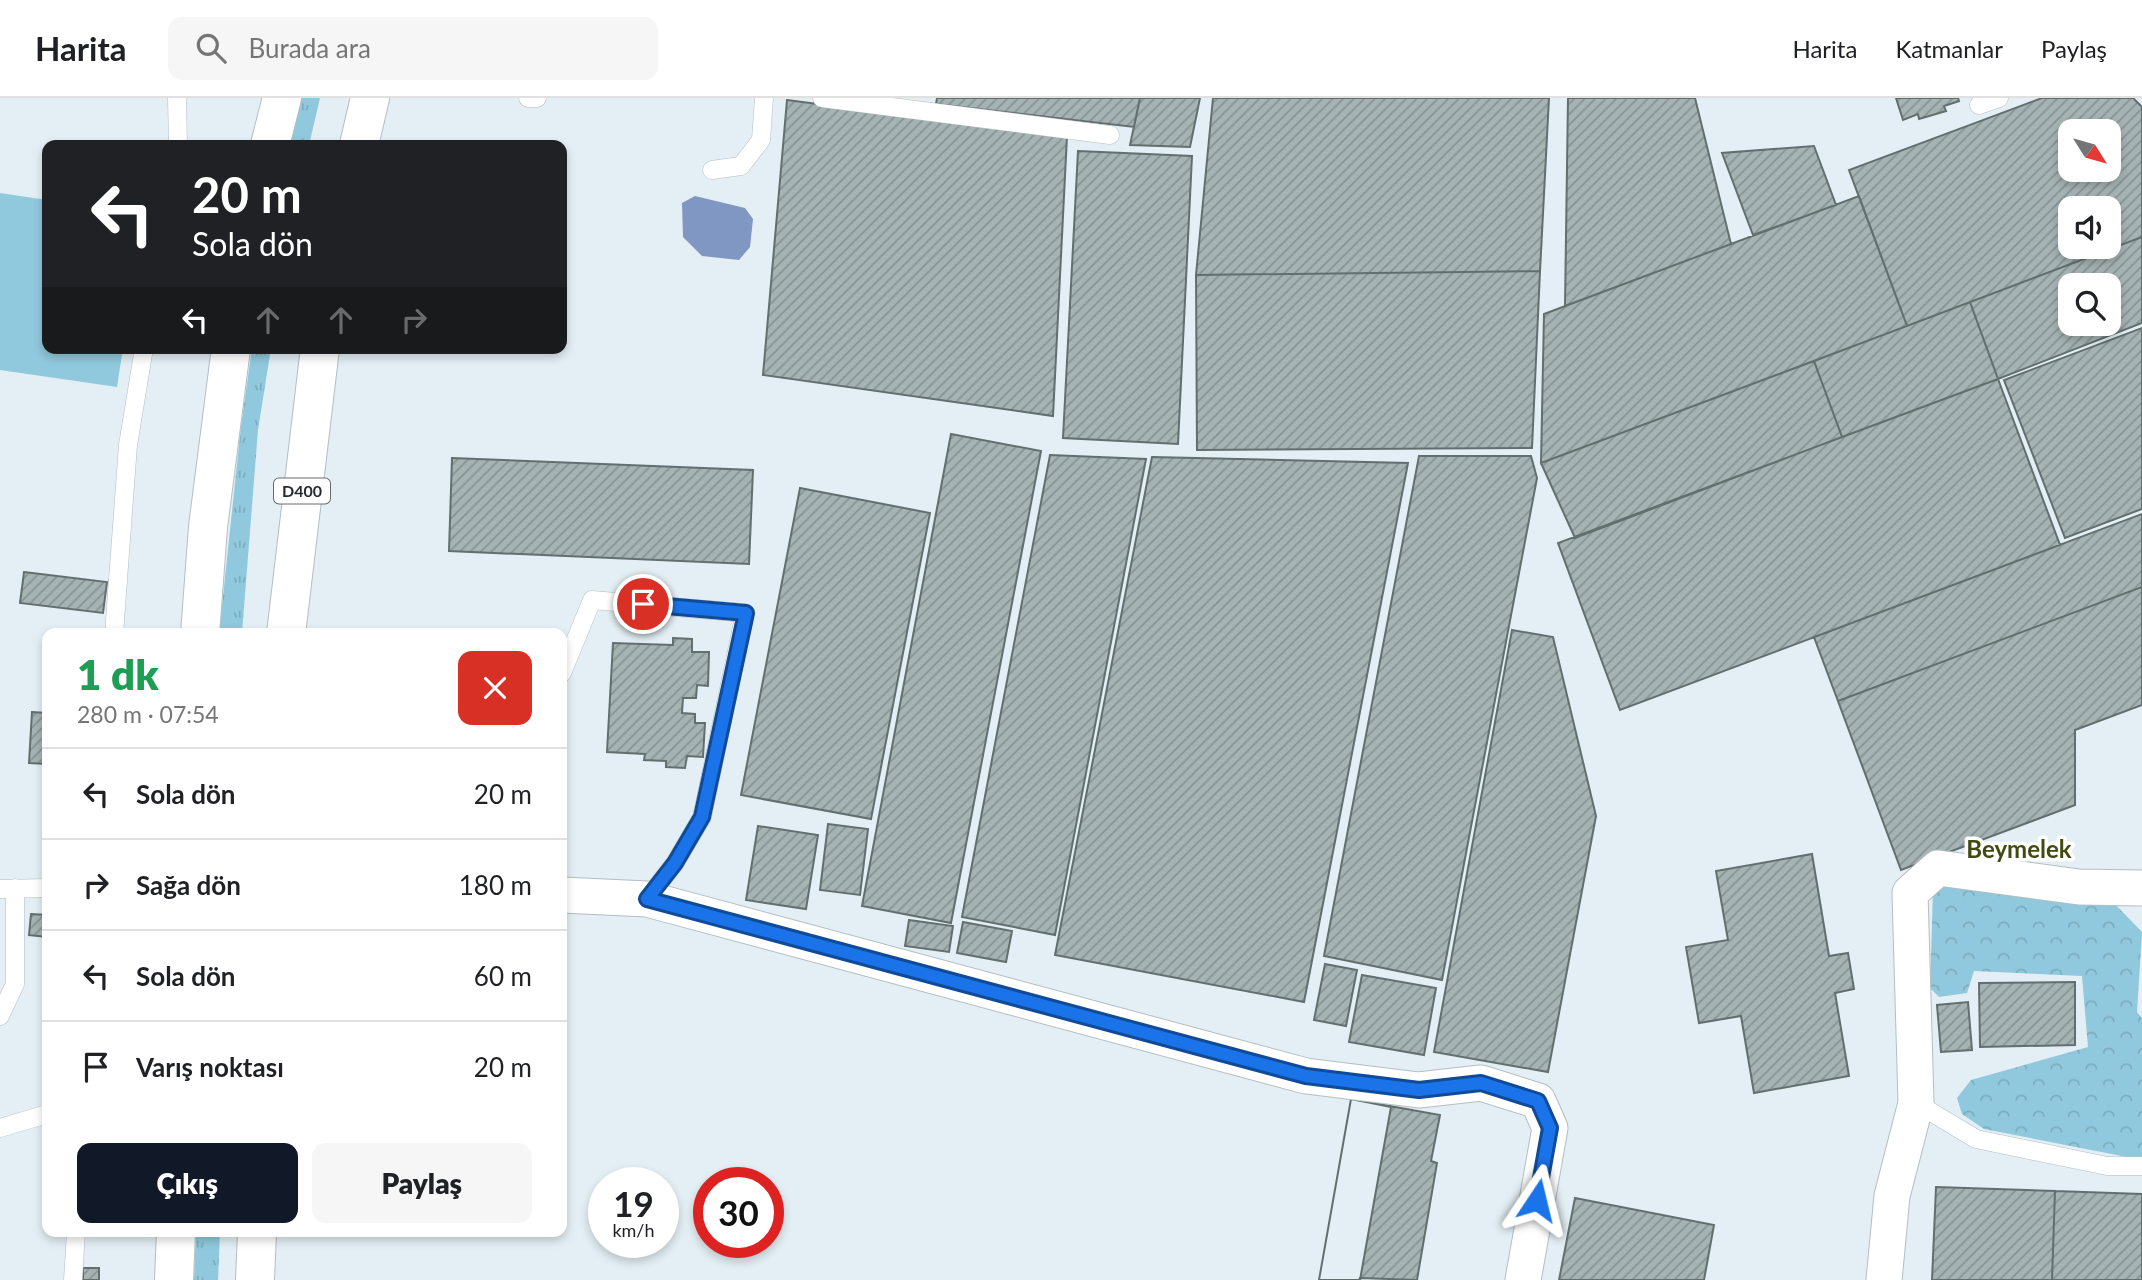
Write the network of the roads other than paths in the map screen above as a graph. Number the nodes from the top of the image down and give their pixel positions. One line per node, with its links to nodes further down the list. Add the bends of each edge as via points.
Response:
1 (177, 98): 11 (lane)
2 (282, 98): 12 (highway)
3 (370, 98): 13 (highway)
4 (528, 98): 5 (lane)
5 (537, 98)
6 (764, 98): 14 (lane, via 761,140 741,166)
7 (822, 98): 10 (lane)
8 (1999, 98): 9 (lane)
9 (1979, 105)
10 (1110, 135)
11 (177, 140)
12 (271, 140)
13 (360, 140)
14 (712, 170)
15 (143, 354): 18 (lane, via 128,445)
16 (230, 354): 19 (highway)
17 (319, 354): 20 (highway, D400)
18 (114, 628)
19 (200, 628)
20 (287, 628)
21 (567, 661): 26 (lane, via 592,600 746,613 702,817)
22 (7, 888): 23 (lane); 27 (lane, via 15,984)
23 (42, 888)
24 (2142, 888): 28 (street, via 2079,887 1938,868 1928,876 1910,894)
25 (567, 895): 26 (street)
26 (647, 899): 38 (street, via 1306,1076 1419,1090 1481,1083 1538,1101 1550,1128)
27 (0, 1016)
28 (1916, 1103): 31 (lane, via 1976,1139 2108,1166); 39 (street, via 1892,1196)
29 (42, 1115): 30 (lane)
30 (0, 1128)
31 (2142, 1166)
32 (76, 1237): 35 (lane)
33 (176, 1237): 36 (highway)
34 (257, 1237): 37 (highway)
35 (73, 1280)
36 (174, 1280)
37 (255, 1280)
38 (1523, 1280)
39 (1884, 1280)

